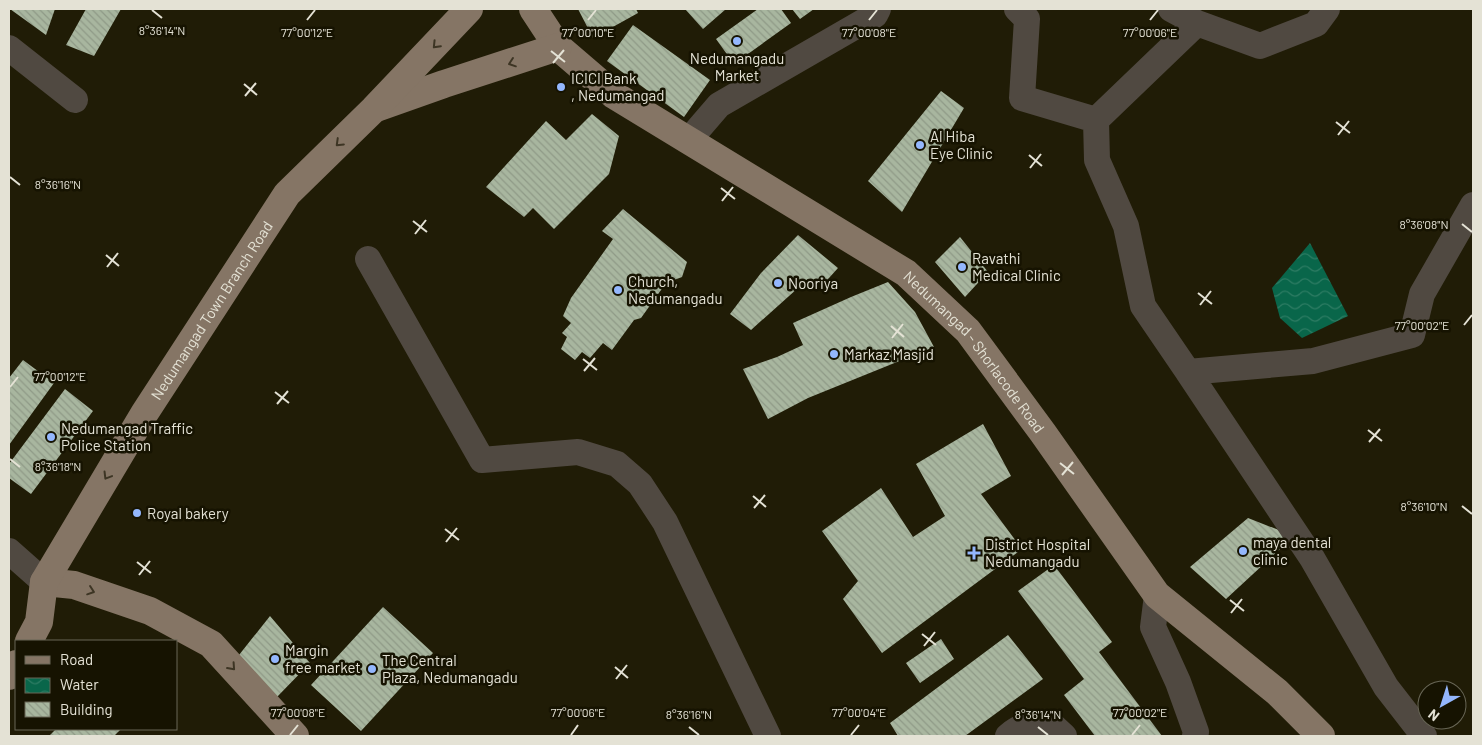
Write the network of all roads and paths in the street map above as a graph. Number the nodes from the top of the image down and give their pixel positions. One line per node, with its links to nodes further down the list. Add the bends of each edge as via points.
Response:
1 (469, 9): 11 (main road, Nedumangad Town Branch Road, one-way to 11)
2 (533, 9): 8 (main road, Nedumangad - Shorlacode Road)
3 (878, 9): 13 (street, via 874,15 719,105)
4 (1017, 9): 12 (street, via 1027,19 1022,98)
5 (1171, 9): 7 (street)
6 (1327, 9): 7 (street, via 1316,24 1260,46)
7 (1197, 23): 12 (street)
8 (558, 47): 11 (main road, one-way to 11); 13 (main road, Nedumangad - Shorlacode Road, via 614,95)
9 (9, 48): 10 (street)
10 (75, 100)
11 (374, 109): 18 (main road, Nedumangad Town Branch Road, one-way to 18, via 287,194 144,414)
12 (1096, 120): 16 (street, via 1097,160 1126,226 1143,306)
13 (688, 141): 19 (main road, Nedumangad - Shorlacode Road, via 906,273 968,331)
14 (1473, 205): 16 (street, via 1422,294 1412,335 1313,361)
15 (368, 260): 22 (street, via 482,460 578,452 617,464 640,484 665,522)
16 (1188, 372): 27 (street, via 1312,558 1386,687)
17 (9, 551): 18 (street)
18 (44, 582): 20 (main road, Nedumangad Town Branch Road, via 39,622); 21 (main road, one-way to 21, via 74,585 150,611 210,644)
19 (1157, 595): 25 (street, via 1153,627 1178,682); 26 (main road, Nedumangad - Shorlacode Road, via 1277,692)
20 (30, 640)
21 (294, 736)
22 (768, 736)
23 (1008, 736): 24 (street, via 1018,728 1036,724 1051,724)
24 (1064, 736)
25 (1195, 736)
26 (1322, 736)
27 (1424, 736)

